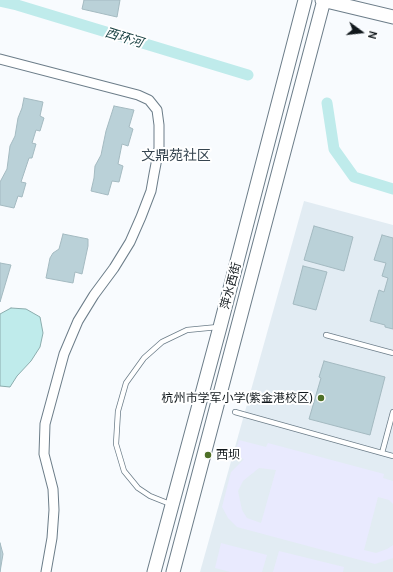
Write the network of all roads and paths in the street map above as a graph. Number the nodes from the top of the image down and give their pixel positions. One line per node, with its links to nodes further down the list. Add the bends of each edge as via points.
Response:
1 (306, 0): 5 (main road, 萍水西街)
2 (323, 0): 3 (main road); 15 (main road, 萍水西街)
3 (393, 17)
4 (0, 59): 13 (street, via 138,95 149,100 157,110 159,125 159,148 151,191 130,242 78,321 64,354 45,424 44,454 54,489 52,538)
5 (220, 327): 12 (main road, 萍水西街); 12 (lane, via 187,330 162,342 144,358 126,382 118,411 116,444 124,471 138,488)
6 (326, 335): 7 (lane)
7 (393, 353)
8 (235, 412): 10 (lane)
9 (393, 412): 10 (lane)
10 (382, 453): 11 (lane)
11 (393, 456)
12 (172, 505): 14 (main road, 萍水西街)
13 (46, 572)
14 (154, 572)
15 (173, 572)

